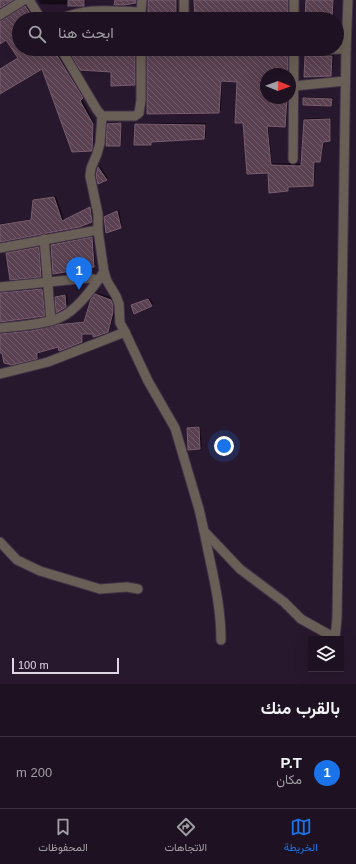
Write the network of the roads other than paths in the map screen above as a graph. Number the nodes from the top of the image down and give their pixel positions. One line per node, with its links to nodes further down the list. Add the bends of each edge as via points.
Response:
1 (24, 0): 13 (street)
2 (29, 0): 7 (street)
3 (142, 0): 10 (street)
4 (184, 0): 11 (street)
5 (294, 0): 12 (street)
6 (348, 0): 14 (street)
7 (37, 12)
8 (77, 12): 9 (street, via 91,10)
9 (108, 12)
10 (141, 12)
11 (184, 12)
12 (294, 12)
13 (0, 15)
14 (346, 49): 19 (street)
15 (65, 56): 22 (street)
16 (141, 56): 22 (street, via 139,113 135,116)
17 (294, 56): 18 (street)
18 (294, 68)
19 (345, 81): 20 (street); 35 (street, via 335,638 301,619 284,602 240,569)
20 (296, 86)
21 (294, 104): 23 (street)
22 (102, 116): 24 (street, via 100,143 90,172 98,214)
23 (293, 159)
24 (98, 230): 25 (street); 27 (street)
25 (44, 239): 26 (street); 29 (street)
26 (0, 248)
27 (104, 272): 28 (street); 33 (street, via 119,304 120,323)
28 (98, 280): 29 (street, via 88,278); 31 (street, via 78,304 63,316)
29 (48, 282): 30 (street); 31 (street)
30 (0, 287)
31 (51, 321): 32 (street)
32 (0, 328)
33 (125, 332): 34 (street, via 48,362); 35 (street, via 148,381 175,428)
34 (0, 374)
35 (204, 531): 38 (street, via 218,597)
36 (0, 542): 37 (street, via 17,560 40,570 100,589)
37 (138, 588)
38 (221, 640)

